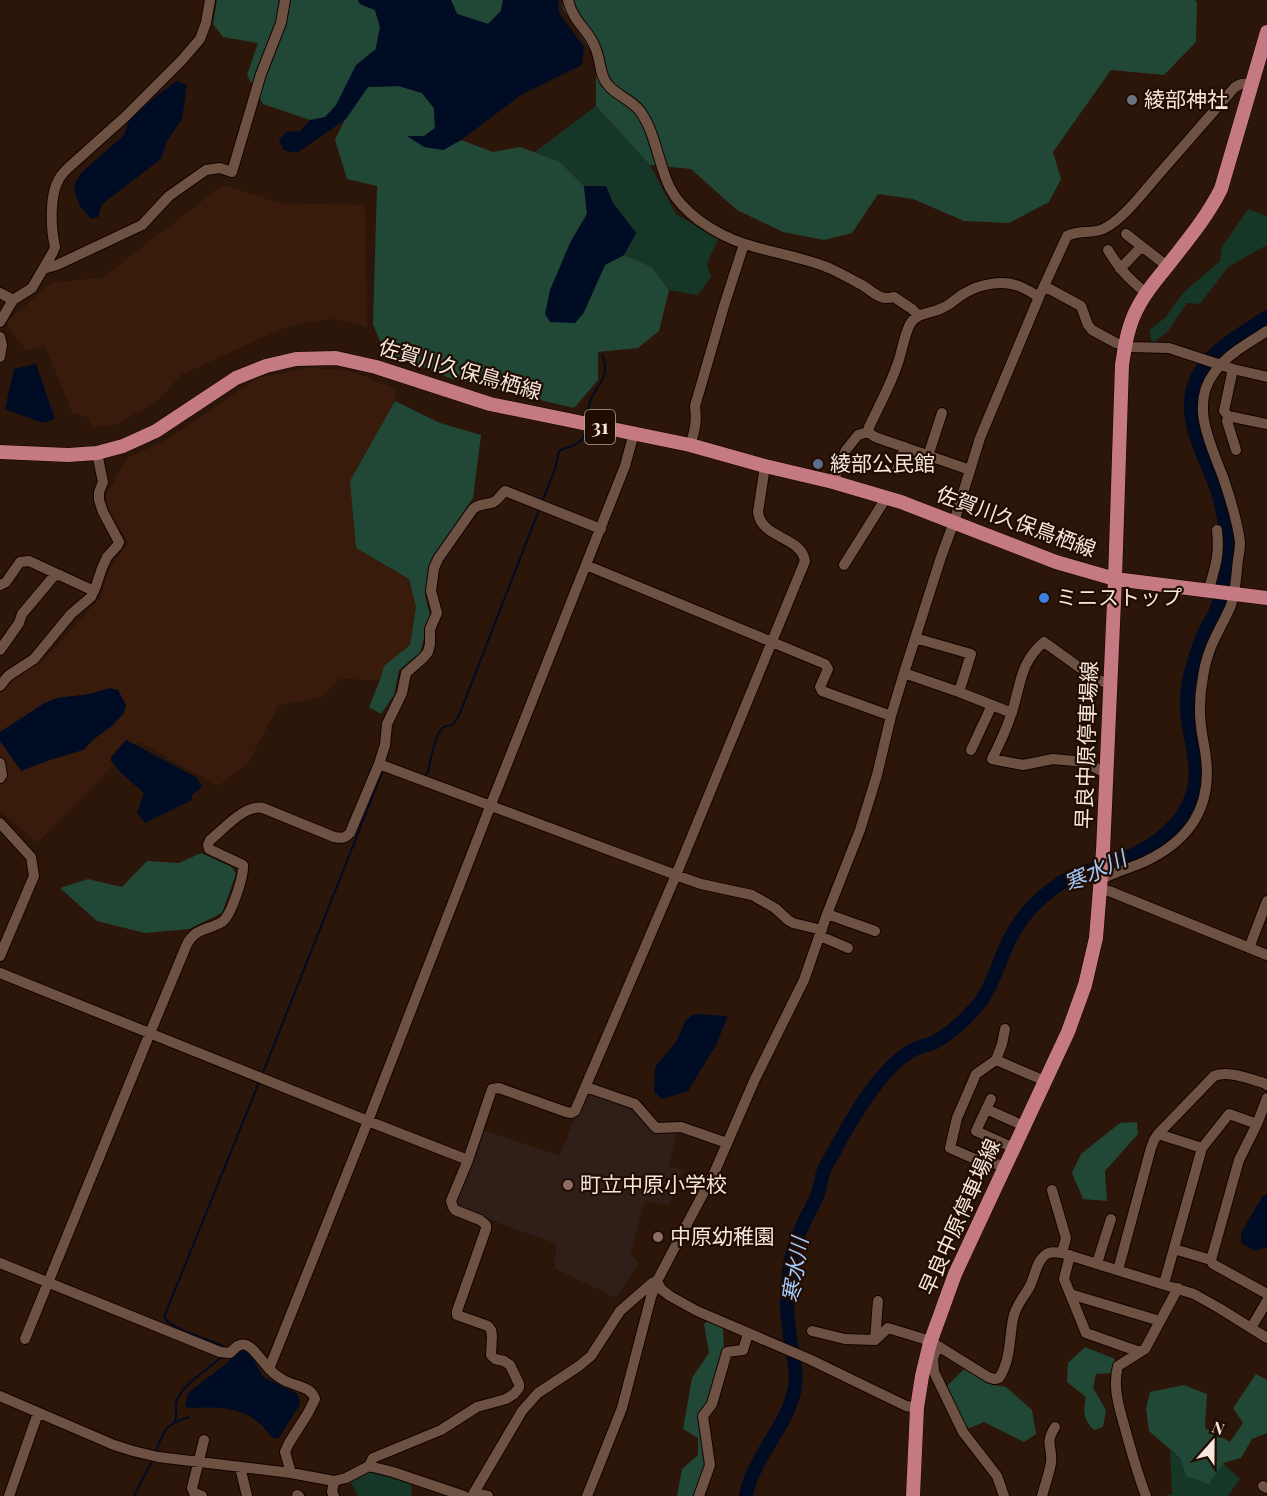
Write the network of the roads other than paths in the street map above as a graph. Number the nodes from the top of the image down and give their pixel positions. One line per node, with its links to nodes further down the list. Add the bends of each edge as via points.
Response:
1 (210, 0): 11 (street, via 200,39 144,100 59,179 52,204 55,248)
2 (285, 0): 11 (street, via 232,172 220,168 206,170 169,196 142,225)
3 (568, 0): 7 (street, via 576,20 594,44 606,83 644,116 675,198 710,228)
4 (1267, 35): 5 (main road, 早良中原停車場線)
5 (1253, 83): 10 (main road, 早良中原停車場線, via 1221,189 1202,222); 13 (street, via 1235,87 1114,222 1102,229 1067,236)
6 (1126, 234): 8 (street)
7 (744, 244): 18 (street, via 829,268 879,297 894,297); 32 (street, via 695,406 697,419)
8 (1141, 247): 10 (street); 12 (street)
9 (1108, 250): 12 (street)
10 (1167, 266): 14 (main road, 早良中原停車場線)
11 (43, 269): 17 (street, via 32,288)
12 (1120, 269): 14 (street)
13 (1044, 286): 16 (street); 22 (street, via 1081,306 1092,330)
14 (1146, 292): 22 (main road, 早良中原停車場線)
15 (0, 293): 17 (street)
16 (1039, 297): 18 (street, via 1018,286 989,284 964,293 937,311); 40 (street)
17 (13, 300): 19 (street)
18 (918, 315): 30 (street)
19 (0, 322)
20 (1267, 331): 24 (street)
21 (0, 337): 23 (street)
22 (1125, 346): 24 (street, via 1169,348); 49 (main road, 早良中原停車場線)
23 (0, 357)
24 (1220, 365): 25 (street); 53 (street, via 1206,386 1202,414 1240,543)
25 (1233, 369): 26 (street); 28 (street, via 1224,411)
26 (1267, 376)
27 (942, 413): 37 (street)
28 (1228, 416): 29 (street); 34 (street)
29 (1267, 424)
30 (868, 432): 33 (street); 41 (street, via 858,435 846,450)
31 (634, 433): 32 (main road, 佐賀川久保鳥栖線 / 31); 36 (main road, 佐賀川久保鳥栖線 / 31, via 490,404 336,358 296,359 236,378 156,430 123,447); 44 (street)
32 (690, 445): 38 (main road, 佐賀川久保鳥栖線 / 31)
33 (905, 447): 37 (street); 39 (street)
34 (1236, 450)
35 (0, 452): 36 (main road, 佐賀川久保鳥栖線 / 31)
36 (97, 453): 51 (street, via 103,482 99,500 118,542 107,557)
37 (928, 456): 40 (street)
38 (765, 466): 41 (main road, 佐賀川久保鳥栖線 / 31); 56 (street, via 759,519 771,532 797,546 805,557)
39 (897, 470)
40 (970, 470): 43 (street)
41 (833, 482): 42 (main road, 佐賀川久保鳥栖線 / 31)
42 (886, 498): 43 (main road, 佐賀川久保鳥栖線 / 31); 47 (street)
43 (954, 522): 49 (main road, 佐賀川久保鳥栖線 / 31, via 1056,562); 55 (street)
44 (601, 528): 46 (street); 67 (street, via 506,491 497,500 473,509 435,568 431,591 437,613 430,629 428,652 406,673 402,693 387,724)
45 (1217, 530): 52 (street, via 1217,561)
46 (586, 565): 56 (street); 70 (street)
47 (844, 565)
48 (60, 575): 50 (street, via 25,561); 51 (street); 57 (street, via 54,576 22,614)
49 (1115, 579): 52 (main road, 佐賀川久保鳥栖線 / 31); 59 (main road, 早良中原停車場線)
50 (0, 585)
51 (94, 591): 60 (street, via 34,659)
52 (1208, 592): 53 (main road, 佐賀川久保鳥栖線 / 31)
53 (1233, 595): 54 (main road, 佐賀川久保鳥栖線 / 31); 73 (street, via 1203,676 1200,711 1208,777 1203,804 1179,840)
54 (1267, 598)
55 (915, 638): 58 (street); 61 (street, via 971,654)
56 (772, 641): 64 (street, via 825,664 828,669 820,687 822,692); 72 (street)
57 (0, 650)
58 (903, 674): 61 (street); 64 (street)
59 (1111, 685): 63 (street, via 1094,678 1044,642 1034,650 1023,670); 68 (main road, 早良中原停車場線)
60 (0, 686)
61 (959, 692): 62 (street)
62 (992, 705): 63 (street); 65 (street)
63 (1012, 713): 68 (street, via 992,759 1023,765 1053,759 1085,762)
64 (891, 716): 75 (street, via 860,830)
65 (970, 750)
66 (0, 763): 69 (street)
67 (383, 766): 70 (street); 84 (street, via 346,837 334,837 257,807 243,813 210,840 209,849 243,865 242,878 228,917 191,938)
68 (1107, 774): 73 (main road, 早良中原停車場線)
69 (0, 778)
70 (490, 807): 72 (street); 90 (street)
71 (0, 824): 80 (street, via 31,857 34,876)
72 (676, 875): 77 (street, via 752,895 793,923); 88 (street)
73 (1101, 884): 79 (street, via 1109,891); 86 (main road, 早良中原停車場線, via 1096,938 1085,985)
74 (1267, 901): 79 (street)
75 (827, 914): 76 (street); 77 (street)
76 (875, 932)
77 (821, 933): 78 (street); 94 (street, via 804,980)
78 (848, 948)
79 (1249, 948): 81 (street)
80 (0, 956)
81 (1267, 956)
82 (0, 973): 84 (street)
83 (1005, 1029): 85 (street)
84 (150, 1033): 90 (street); 108 (street)
85 (996, 1060): 86 (street); 98 (street, via 976,1074 957,1118 950,1148)
86 (1046, 1081): 92 (main road, 早良中原停車場線)
87 (1267, 1085): 93 (street, via 1229,1074 1214,1076)
88 (586, 1087): 94 (street, via 635,1104 656,1128 681,1127); 97 (street, via 571,1113 492,1089)
89 (1267, 1098): 91 (street)
90 (368, 1121): 97 (street); 124 (street)
91 (1257, 1124): 96 (street, via 1229,1114); 103 (street, via 1239,1160)
92 (1024, 1126): 95 (main road, 早良中原停車場線); 95 (street, via 988,1104 976,1131)
93 (1158, 1134): 96 (street); 106 (street)
94 (727, 1143): 107 (street)
95 (1014, 1148): 98 (main road, 早良中原停車場線)
96 (1202, 1148): 101 (street)
97 (468, 1160): 131 (street, via 452,1205 484,1222 486,1229 457,1315 488,1326 491,1355 510,1365 519,1388 506,1399 477,1407 441,1430 373,1458)
98 (1005, 1167): 122 (main road, 早良中原停車場線, via 955,1274)
99 (1052, 1190): 102 (street, via 1066,1238)
100 (1111, 1219): 105 (street)
101 (1174, 1249): 103 (street); 109 (street)
102 (1066, 1254): 105 (street); 111 (street, via 1064,1279); 122 (street, via 1043,1256 1017,1306 1010,1348 999,1378 988,1377)
103 (1210, 1260): 112 (street)
104 (0, 1263): 108 (street)
105 (1097, 1263): 106 (street)
106 (1118, 1270): 109 (street)
107 (657, 1281): 118 (street, via 669,1296); 137 (street, via 620,1311 591,1356 538,1393 522,1411); 142 (street, via 622,1408)
108 (48, 1284): 120 (street); 124 (street, via 223,1353 247,1345)
109 (1164, 1284): 110 (street)
110 (1178, 1288): 115 (street); 116 (street, via 1207,1300)
111 (1070, 1294): 115 (street); 123 (street, via 1086,1333)
112 (1267, 1294)
113 (878, 1301): 121 (street)
114 (1267, 1301): 116 (street)
115 (1160, 1321): 123 (street)
116 (1251, 1328): 119 (street)
117 (813, 1331): 121 (street, via 845,1339)
118 (748, 1334): 126 (street); 143 (street, via 743,1350 727,1352 712,1404 703,1416 710,1465)
119 (1267, 1338)
120 (25, 1339)
121 (875, 1340): 122 (street, via 888,1328)
122 (934, 1344): 126 (main road, 早良中原停車場線, via 922,1376); 145 (street, via 934,1372 963,1432 997,1476)
123 (1140, 1352): 147 (street, via 1118,1366 1115,1376 1116,1395)
124 (268, 1369): 133 (street, via 286,1382 307,1389 315,1399 285,1452)
125 (0, 1396): 127 (street)
126 (917, 1408): 144 (main road, 早良中原停車場線)
127 (38, 1413): 130 (street, via 114,1445 153,1456); 136 (street)
128 (1055, 1427): 146 (street, via 1048,1444 1051,1464)
129 (204, 1440): 130 (street)
130 (198, 1462): 132 (street); 138 (street, via 192,1488)
131 (369, 1466): 134 (street); 137 (street)
132 (240, 1467): 133 (street); 139 (street)
133 (291, 1473): 134 (street)
134 (334, 1480): 140 (street)
135 (0, 1486): 136 (street)
136 (10, 1493)
137 (470, 1495): 141 (street)
138 (202, 1496)
139 (247, 1496)
140 (334, 1496)
141 (488, 1496)
142 (587, 1496)
143 (699, 1496)
144 (913, 1496)
145 (1004, 1496)
146 (1042, 1496)
147 (1146, 1496)

